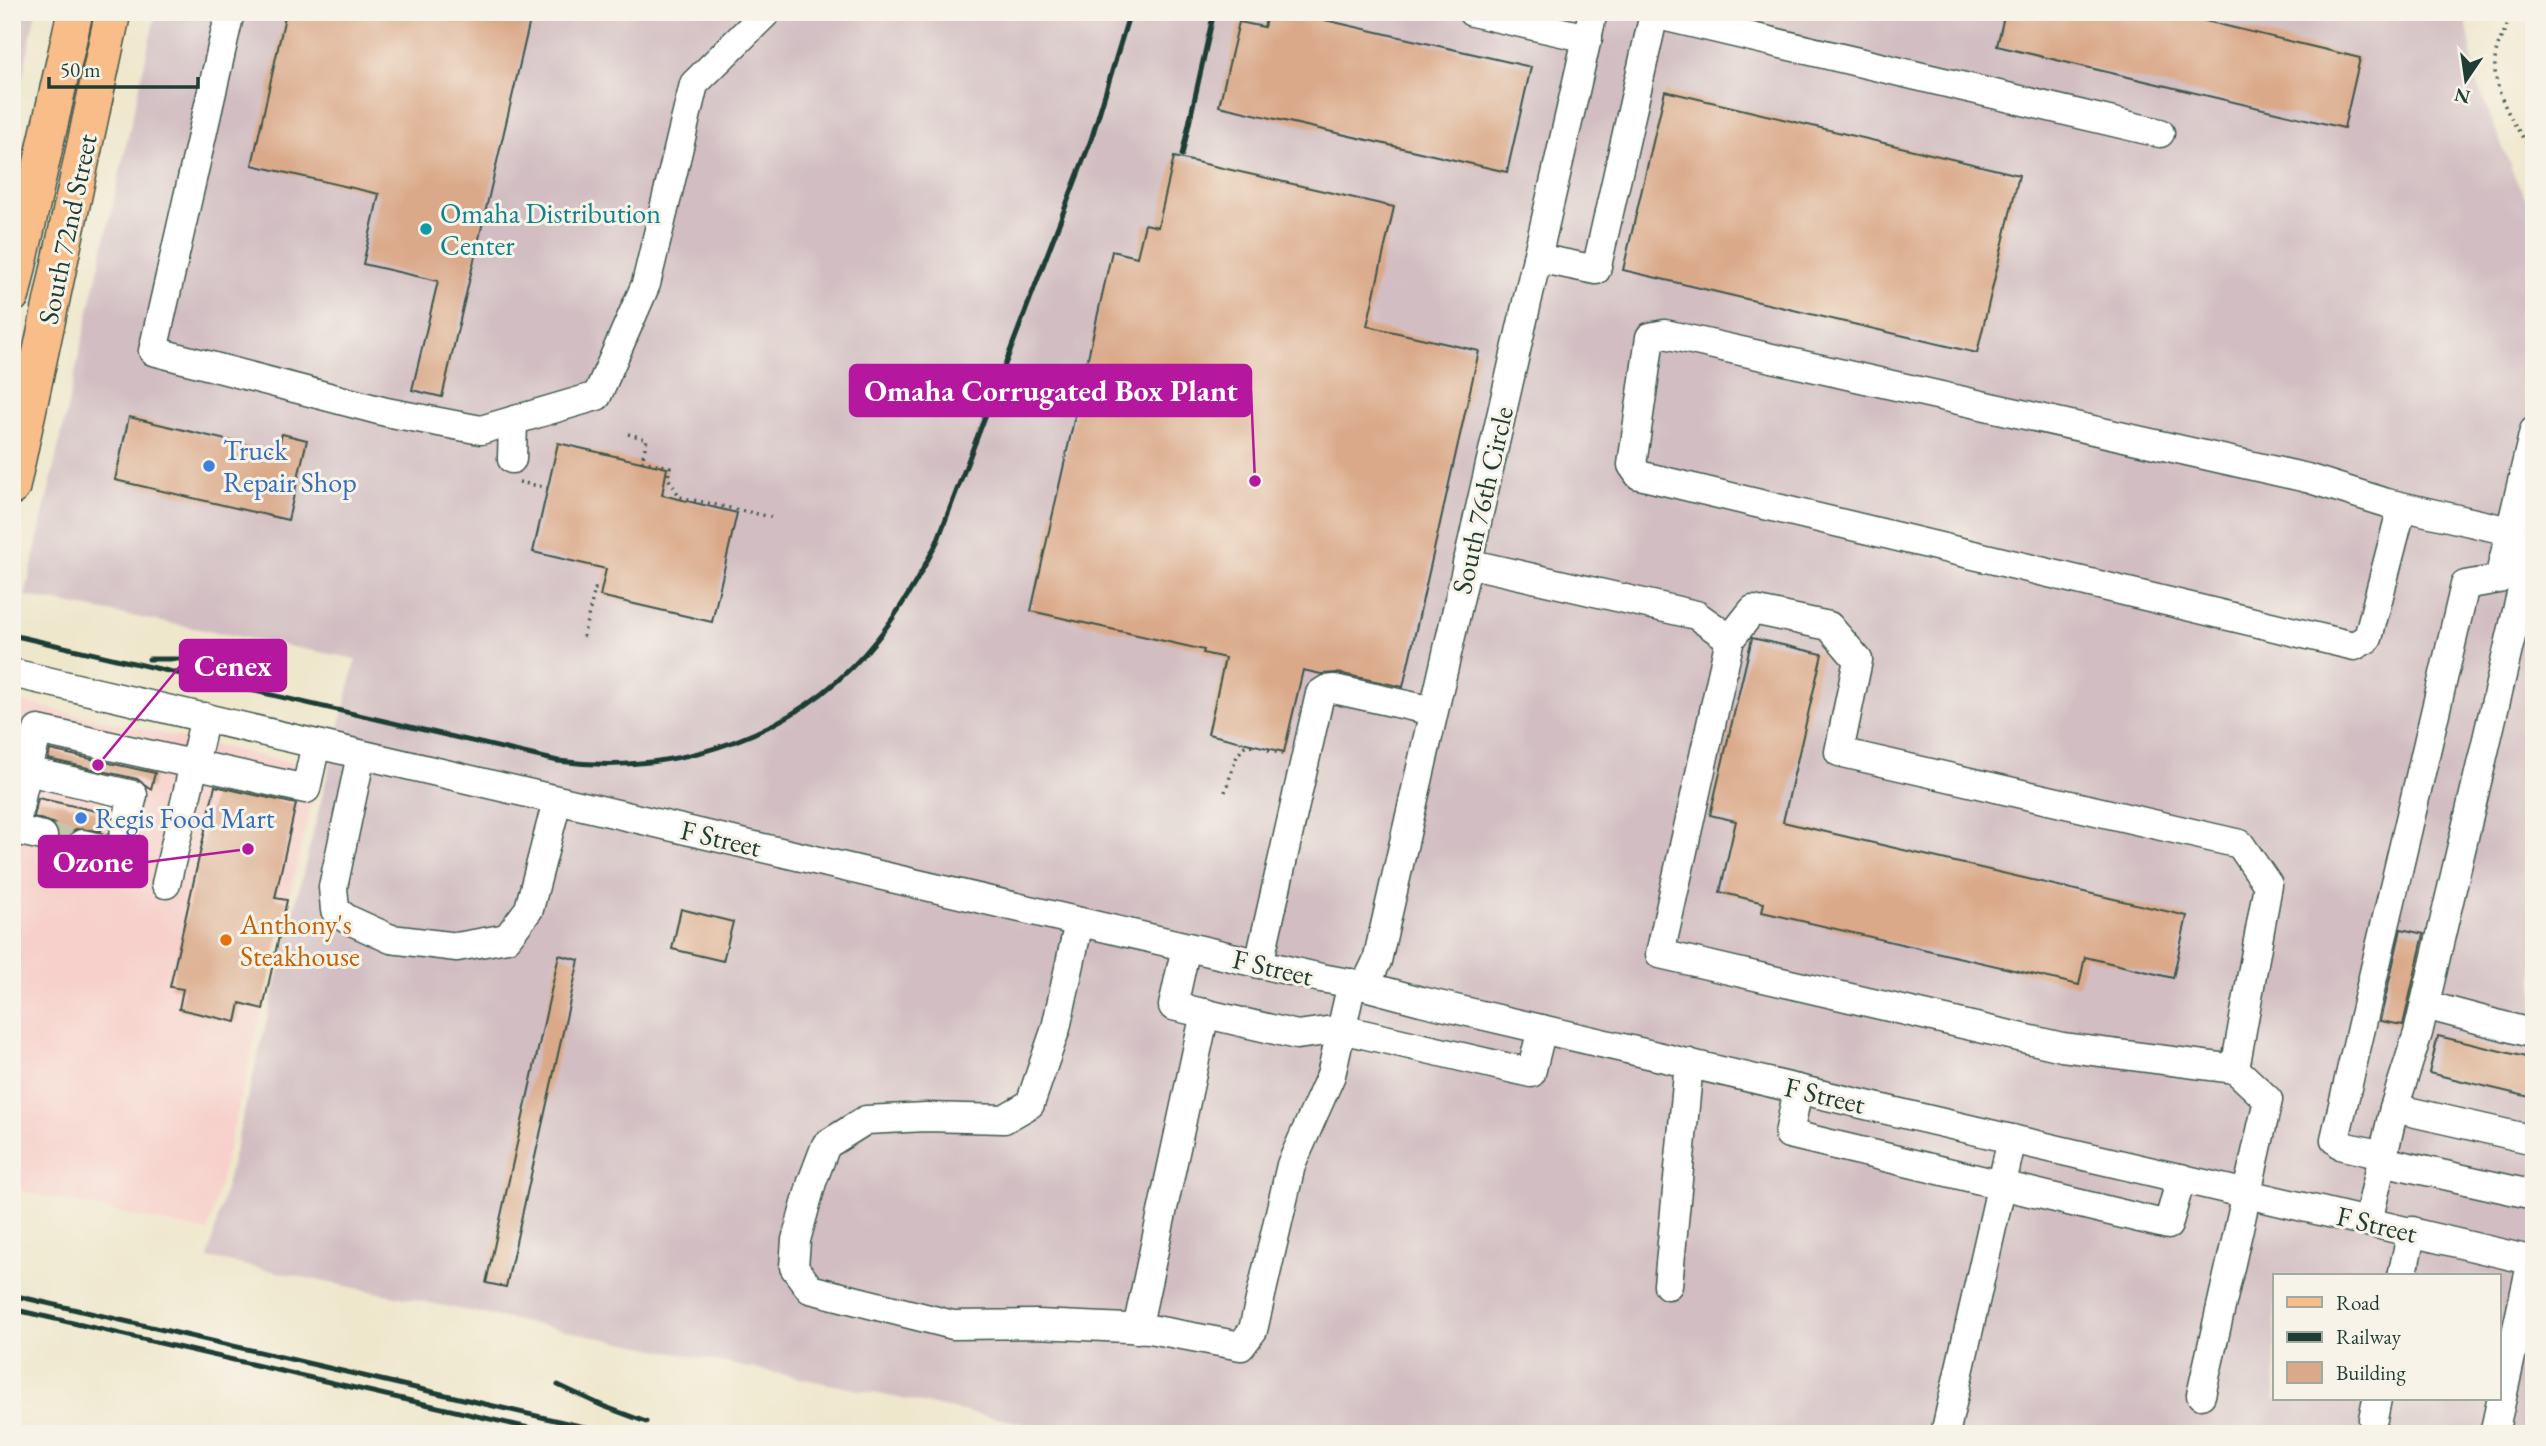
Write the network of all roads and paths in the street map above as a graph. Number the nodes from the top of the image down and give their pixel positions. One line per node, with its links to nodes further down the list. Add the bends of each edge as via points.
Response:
1 (75, 12): 12 (main road, South 72nd Street)
2 (113, 12): 18 (main road, South 72nd Street)
3 (230, 12): 13 (street, via 153,351 446,425 481,430)
4 (767, 12): 13 (street, via 694,84 646,284 597,396)
5 (1472, 12): 8 (street)
6 (2513, 12): 10 (path, via 2496,54 2497,80 2513,123)
7 (1651, 13): 9 (street); 11 (street, via 1595,270)
8 (1590, 25): 11 (street, South 76th Circle)
9 (2160, 133)
10 (2534, 154)
11 (1537, 258): 24 (street, South 76th Circle)
12 (12, 295)
13 (513, 421): 16 (street)
14 (2534, 431): 22 (street)
15 (628, 434): 21 (path, via 647,439 642,461 670,467 668,478 680,497)
16 (512, 459)
17 (530, 484): 19 (path)
18 (12, 487)
19 (548, 488)
20 (2402, 507): 20 (street, via 2307,478 1665,334 1650,337 1632,465 1639,475 2354,646 2368,638); 22 (street)
21 (771, 517)
22 (2510, 531): 23 (street); 56 (street, via 2499,579 2465,585 2335,1139)
23 (2531, 560): 45 (street)
24 (1467, 563): 27 (street, via 1696,615); 29 (street, South 76th Circle)
25 (600, 590): 26 (path, via 595,590)
26 (583, 637)
27 (1730, 639): 51 (street, via 1753,610 1829,626 1858,660 1839,752 2240,844 2268,885); 51 (street, via 1660,954 2062,1047)
28 (12, 673): 30 (street, F Street)
29 (1433, 710): 43 (street, via 1334,689 1320,694); 44 (street, South 76th Circle, via 1377,961)
30 (205, 718): 31 (street, F Street); 34 (street)
31 (316, 744): 33 (street, F Street); 34 (street, via 306,789)
32 (1254, 746): 36 (path, via 1239,751)
33 (361, 755): 37 (street, F Street); 37 (street, via 333,887 335,910 391,939 457,947 507,938 529,909)
34 (194, 765): 35 (street, via 38,730); 40 (street)
35 (27, 771): 38 (street, via 15,830); 39 (street, via 133,795 120,852)
36 (1225, 792)
37 (557, 801): 41 (street, F Street)
38 (43, 836)
39 (82, 844)
40 (166, 884)
41 (1079, 922): 42 (street, F Street); 67 (street, via 1056,1028 1030,1104 1004,1119 866,1120 827,1145 796,1240 794,1267 810,1289 953,1325)
42 (1186, 947): 43 (street, F Street); 46 (street, via 1173,1006)
43 (1259, 964): 44 (street, F Street)
44 (1359, 984): 47 (street, South 76th Circle); 48 (street, F Street)
45 (2425, 1005): 49 (street); 53 (street)
46 (1205, 1013): 47 (street, via 1297,1034); 67 (street)
47 (1341, 1029): 48 (street, via 1531,1073); 67 (street, South 76th Circle, via 1331,1075 1291,1165 1253,1330 1241,1346)
48 (1542, 1029): 50 (street, F Street)
49 (2534, 1034)
50 (1689, 1063): 52 (street, F Street); 65 (street)
51 (2235, 1069): 59 (street, via 2268,1100)
52 (1798, 1089): 54 (street, F Street); 58 (street, via 1789,1134)
53 (2394, 1108): 55 (street); 56 (street)
54 (2012, 1139): 57 (street, F Street); 58 (street)
55 (2534, 1140)
56 (2382, 1158): 60 (street); 61 (street)
57 (2181, 1178): 58 (street, via 2168,1225); 59 (street, F Street)
58 (2002, 1184): 69 (street)
59 (2246, 1194): 61 (street, F Street); 68 (street)
60 (2534, 1195)
61 (2368, 1222): 62 (street, F Street)
62 (2412, 1231): 63 (street, F Street); 64 (street)
63 (2533, 1261): 66 (street)
64 (2402, 1274)
65 (1668, 1285)
66 (2526, 1321): 70 (street)
67 (1137, 1329)
68 (2201, 1395)
69 (1945, 1434)
70 (2494, 1434)

